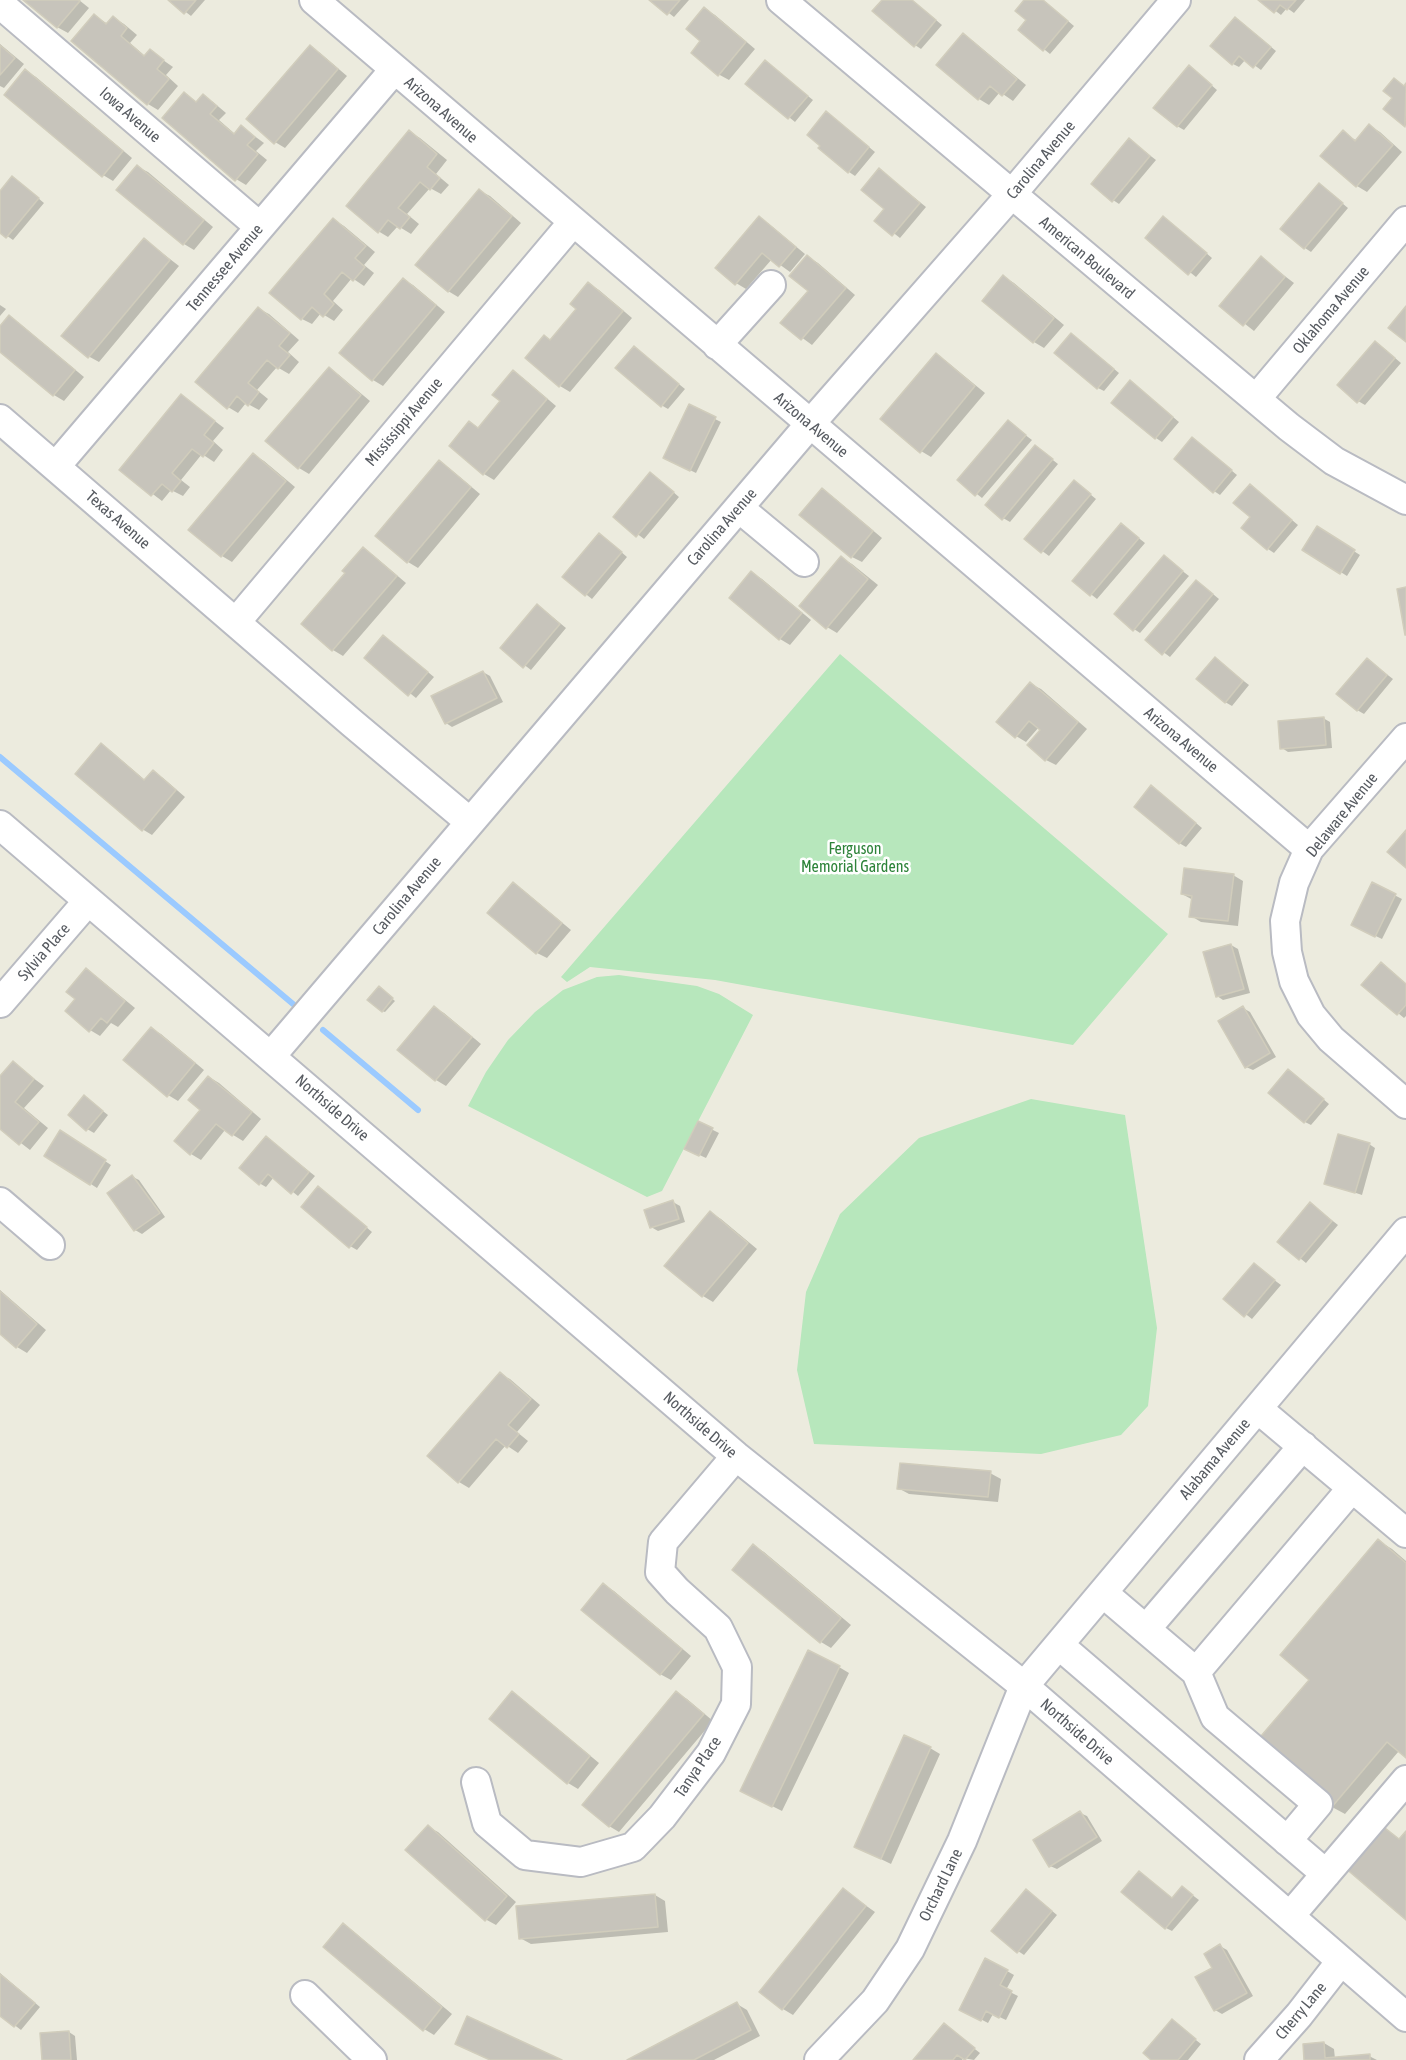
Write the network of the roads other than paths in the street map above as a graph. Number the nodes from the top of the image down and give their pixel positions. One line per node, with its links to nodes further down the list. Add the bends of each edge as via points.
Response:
1 (314, 0): 5 (street, Arizona Avenue)
2 (781, 0): 6 (street, American Boulevard)
3 (1176, 0): 6 (street, Carolina Avenue)
4 (0, 4): 9 (street, Iowa Avenue)
5 (394, 70): 8 (street, Arizona Avenue); 9 (street, Tennessee Avenue)
6 (1011, 195): 12 (street, American Boulevard); 14 (street, Carolina Avenue)
7 (1406, 221): 12 (street, Oklahoma Avenue)
8 (573, 222): 11 (street, Arizona Avenue); 19 (street, Mississippi Avenue)
9 (260, 227): 15 (street, Tennessee Avenue)
10 (771, 285): 11 (street)
11 (717, 345): 14 (street, Arizona Avenue)
12 (1256, 399): 16 (street, American Boulevard, via 1334,461)
13 (0, 419): 15 (street, Texas Avenue)
14 (810, 424): 17 (street, Carolina Avenue); 23 (street, Arizona Avenue)
15 (56, 466): 19 (street, Texas Avenue)
16 (1406, 500)
17 (739, 508): 18 (street); 21 (street, Carolina Avenue)
18 (804, 562)
19 (236, 622): 21 (street, Texas Avenue)
20 (1406, 738): 23 (street, Delaware Avenue)
21 (470, 822): 26 (street, Carolina Avenue)
22 (0, 825): 24 (street, Northside Drive)
23 (1309, 849): 27 (street, Delaware Avenue, via 1294,883 1285,921 1294,981 1311,1015 1331,1039)
24 (88, 901): 25 (street, Sylvia Place); 26 (street, Northside Drive)
25 (0, 1003)
26 (271, 1056): 33 (street, Northside Drive)
27 (1406, 1104)
28 (0, 1202): 30 (street)
29 (1406, 1232): 31 (street, Alabama Avenue)
30 (50, 1245)
31 (1258, 1408): 32 (street); 36 (street, Alabama Avenue)
32 (1303, 1446): 34 (street); 37 (street)
33 (736, 1456): 40 (street, Northside Drive); 42 (street, Tanya Place, via 663,1542 660,1572 717,1628 737,1667 736,1704 711,1753 662,1817 633,1847 581,1862 525,1855 487,1823)
34 (1352, 1488): 35 (street); 39 (street)
35 (1406, 1533)
36 (1103, 1593): 37 (street); 38 (street, Alabama Avenue)
37 (1146, 1629): 39 (street)
38 (1059, 1645): 40 (street, Alabama Avenue); 43 (street)
39 (1196, 1672): 43 (street, via 1215,1717 1318,1804)
40 (1024, 1686): 45 (street, Northside Drive); 50 (street, Orchard Lane, via 962,1841 910,1949 875,2001)
41 (1406, 1780): 44 (street)
42 (476, 1782)
43 (1287, 1841): 44 (street)
44 (1326, 1874): 45 (street)
45 (1290, 1916): 46 (street, Northside Drive)
46 (1341, 1961): 48 (street, Northside Drive); 51 (street, Cherry Lane)
47 (305, 1995): 49 (street)
48 (1406, 2017)
49 (372, 2060)
50 (819, 2060)
51 (1259, 2060)

